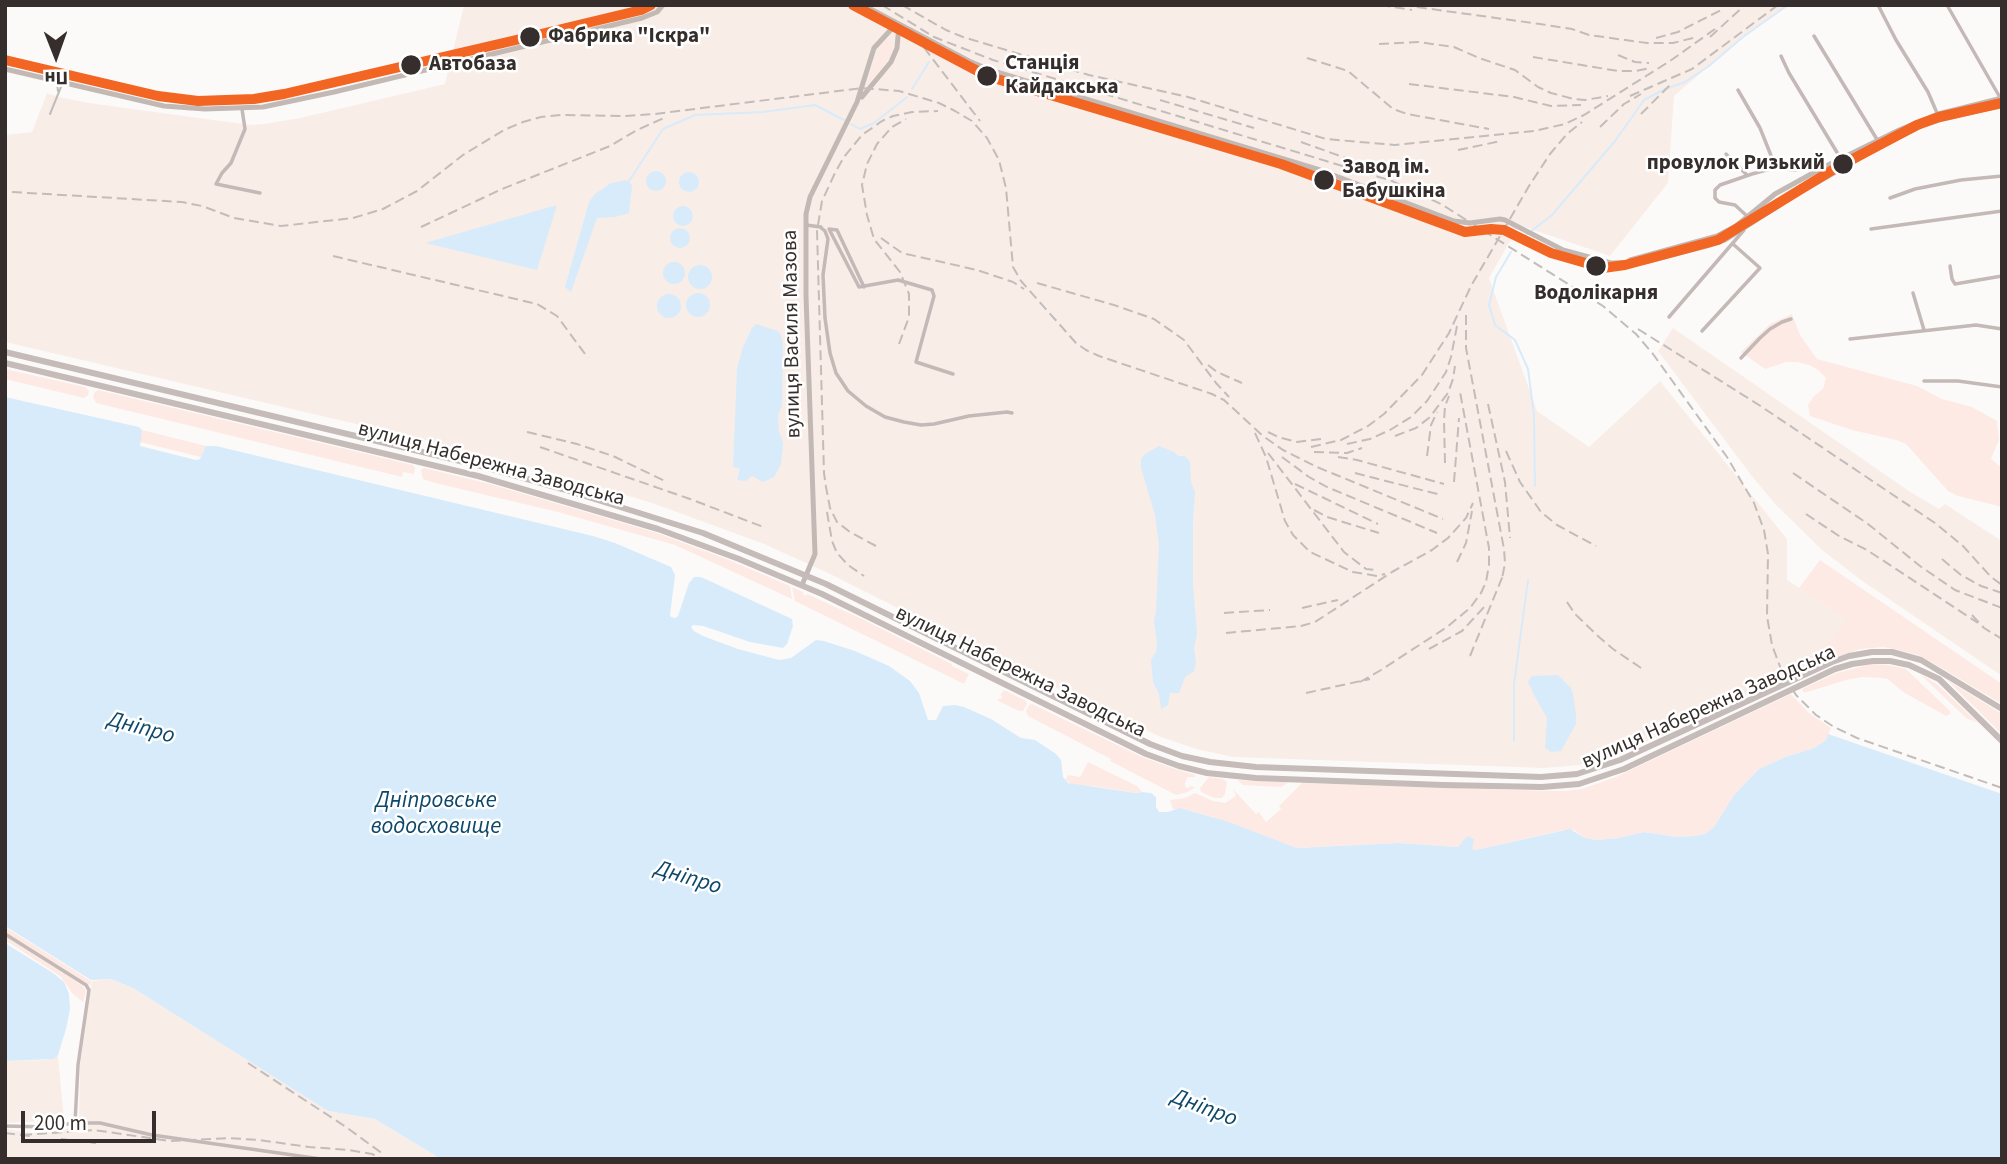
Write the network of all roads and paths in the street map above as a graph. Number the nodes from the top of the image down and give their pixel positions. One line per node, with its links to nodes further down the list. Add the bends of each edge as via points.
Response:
1 (663, 5): 12 (street, via 650,16 625,23)
2 (863, 5): 5 (street)
3 (1878, 5): 13 (street)
4 (1947, 5): 10 (street)
5 (898, 24): 11 (street, вулиця Василя Мазова, via 874,48); 11 (street, вулиця Василя Мазова, via 891,62); 31 (street, via 990,70 1320,170 1445,218 1464,223 1500,219 1563,250)
6 (1814, 36): 14 (street)
7 (1781, 56): 16 (street)
8 (5, 69): 12 (street, via 164,106)
9 (1738, 90): 17 (street)
10 (2001, 101): 13 (street)
11 (857, 102): 26 (street, вулиця Василя Мазова, via 810,197)
12 (242, 109): 22 (street, via 245,130 216,184)
13 (1938, 117): 14 (street, via 1921,119)
14 (1879, 144): 16 (street); 19 (street)
15 (1726, 154): 20 (street)
16 (1841, 159): 18 (street); 19 (street)
17 (1777, 167): 18 (street); 20 (street)
18 (1822, 168): 25 (street, via 1775,194)
19 (1843, 168): 28 (street)
20 (1747, 175): 25 (street, via 1720,185 1715,198 1735,205)
21 (2002, 176): 23 (street, via 1915,188)
22 (261, 193)
23 (1890, 198)
24 (2002, 211): 29 (street)
25 (1748, 217): 31 (street, via 1709,239)
26 (806, 225): 27 (street); 48 (street, вулиця Василя Мазова, via 815,551)
27 (820, 227): 44 (street, via 837,230 864,287 898,280 932,289 916,362); 47 (street, via 828,239 823,275 830,353 848,391 885,417 921,425)
28 (1745, 228): 30 (street); 31 (street, via 1691,251)
29 (1871, 229)
30 (1733, 244): 35 (street); 39 (street, via 1760,268)
31 (1611, 263)
32 (1950, 266): 33 (street, via 1955,284)
33 (2002, 276)
34 (1913, 293): 38 (street)
35 (1669, 317)
36 (1791, 320): 42 (street, via 1770,329)
37 (2002, 329): 38 (street, via 1976,325)
38 (1924, 330): 40 (street)
39 (1702, 331)
40 (1850, 339)
41 (5, 352): 48 (main road, вулиця Набережна Заводська, via 518,476 703,533)
42 (1741, 358)
43 (5, 363): 49 (main road, вулиця Набережна Заводська, via 478,476 699,543)
44 (953, 374)
45 (1924, 381): 46 (street)
46 (2002, 387)
47 (1012, 414)
48 (807, 575): 49 (street, вулиця Василя Мазова); 50 (main road, вулиця Набережна Заводська, via 1150,744 1235,766 1541,777 1577,774 1620,760 1761,694)
49 (802, 585): 50 (main road, вулиця Набережна Заводська, via 1146,754 1179,766 1256,778 1552,787 1579,784 1624,769)
50 (1834, 666): 51 (main road, вулиця Набережна Заводська, via 1872,652 1910,656); 52 (main road, вулиця Набережна Заводська, via 1874,661 1919,669 1939,679)
51 (2002, 709)
52 (2002, 741)
53 (5, 934): 54 (street, via 89,990)
54 (75, 1123): 55 (street); 56 (street)
55 (5, 1126)
56 (321, 1159)

